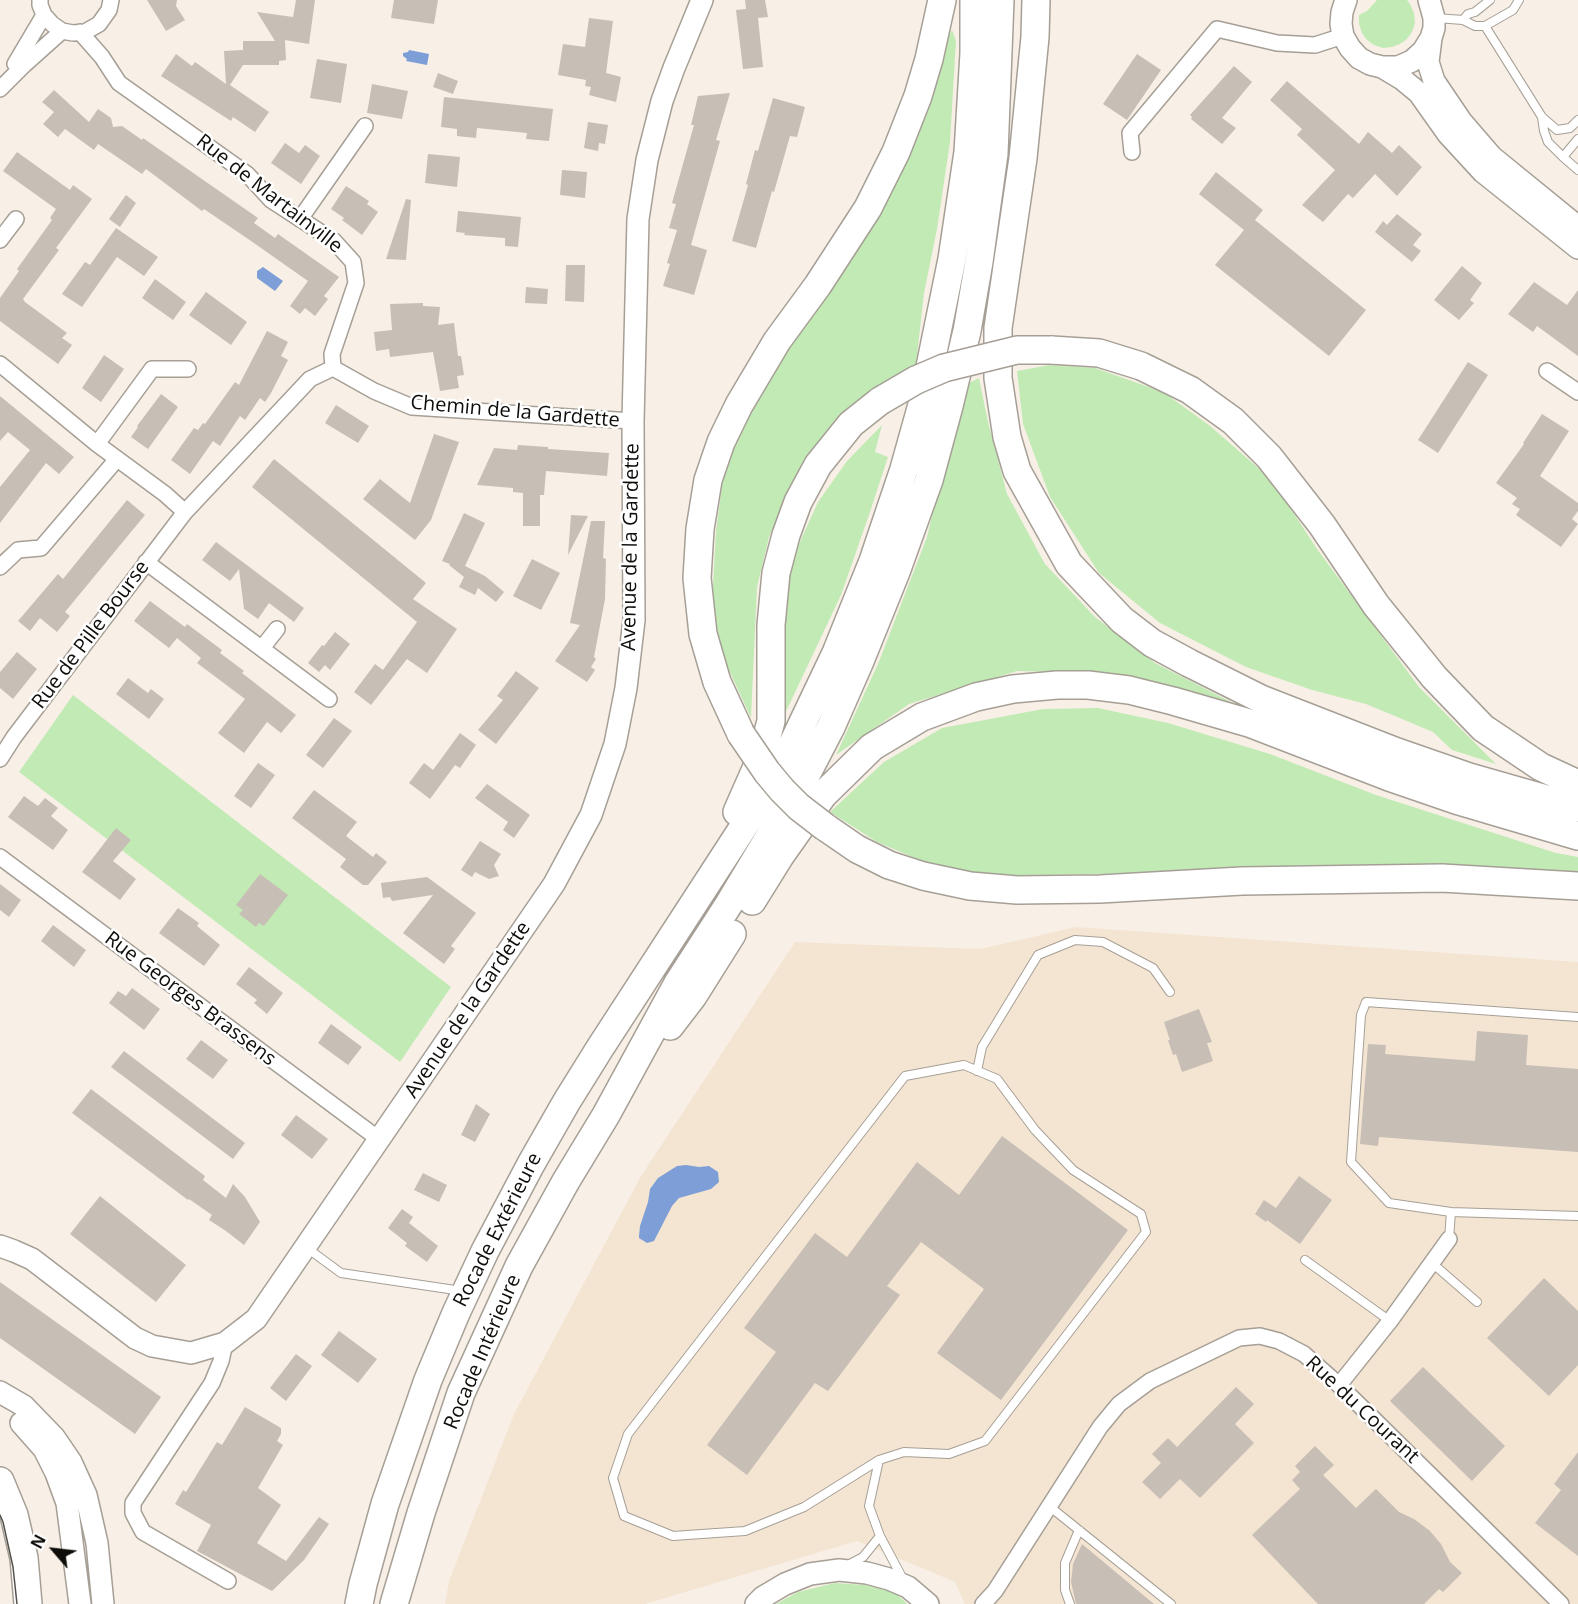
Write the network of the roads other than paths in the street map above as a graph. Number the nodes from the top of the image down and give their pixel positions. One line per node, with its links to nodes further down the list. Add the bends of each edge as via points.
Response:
1 (40, 0): 11 (street)
2 (111, 0): 14 (street, via 110,9)
3 (702, 0): 39 (main road, Avenue de la Gardette, via 666,90 647,160 638,219)
4 (942, 0): 55 (highway, bridge, via 918,96 892,160 868,208 777,341 739,405 708,480 697,578 703,634 717,682 741,734 767,772 799,807 857,849 915,874 970,886 1100,889 1242,881 1442,878)
5 (974, 0): 56 (highway, via 968,152 954,247 925,391 904,469 873,561 813,702 785,760)
6 (1000, 0): 60 (highway, via 994,154 967,331 928,480 896,572 860,662 803,781 678,983)
7 (1036, 0): 52 (highway, via 1023,158 998,328 998,378 1017,471 1069,564 1122,620 1152,643 1261,699 1469,777)
8 (1346, 0): 18 (main road)
9 (1490, 0): 13 (lane)
10 (1519, 0): 15 (lane, via 1513,10)
11 (44, 15): 16 (street); 21 (street)
12 (1432, 19): 13 (lane); 20 (main road, via 1423,51 1398,67); 31 (main road, via 1428,62 1434,81 1461,121 1492,157)
13 (1463, 20): 15 (lane)
14 (99, 24): 17 (street); 19 (street, Rue de Martainville)
15 (1485, 26): 22 (lane)
16 (62, 31): 17 (street); 21 (street)
17 (80, 33): 19 (street, Rue de Martainville)
18 (1343, 36): 20 (main road, via 1359,58); 26 (street, via 1316,45 1277,43 1216,29 1130,133)
19 (102, 57): 30 (street, Rue de Martainville, via 119,83 247,174 271,200)
20 (1382, 68): 33 (main road, via 1419,93 1448,134 1483,172)
21 (0, 88)
22 (1542, 117): 23 (lane, via 1557,130 1570,128); 27 (lane, via 1548,142)
23 (1578, 120)
24 (365, 126): 30 (street)
25 (1578, 139): 27 (lane)
26 (1132, 152)
27 (1563, 158): 28 (lane)
28 (1578, 170)
29 (16, 219): 32 (street)
30 (300, 219): 35 (street, Rue de Martainville, via 334,241 353,262 356,283 332,354)
31 (1578, 226)
32 (0, 240)
33 (1578, 248)
34 (0, 364): 40 (street)
35 (333, 368): 39 (street, Chemin de la Gardette, via 412,407); 42 (street, Rue de Pille Bourse, via 310,380)
36 (188, 369): 40 (street, via 152,369)
37 (1547, 371): 38 (street)
38 (1578, 392)
39 (633, 421): 61 (main road, Avenue de la Gardette, via 633,631 615,744 591,815 554,884)
40 (97, 444): 41 (street)
41 (117, 459): 42 (street); 44 (street, via 41,548 18,550)
42 (184, 512): 43 (street, Rue de Pille Bourse)
43 (146, 562): 46 (street); 49 (street, Rue de Pille Bourse)
44 (0, 567)
45 (277, 629): 46 (street)
46 (262, 648): 47 (street)
47 (329, 699)
48 (0, 730): 49 (street)
49 (15, 736): 50 (street, Rue de Pille Bourse)
50 (0, 759)
51 (1578, 784): 56 (highway, bridge, via 1541,767 1483,728 1458,703 1376,605 1322,525 1269,457 1233,421 1190,390 1141,366 1099,353 1017,350 944,368 916,380 851,424 818,465 798,502 776,573 771,625 771,721 766,740)
52 (1578, 808)
53 (1578, 836): 60 (highway, via 1412,785 1249,723 1140,693 1057,685 976,697 922,717 872,747 823,795 693,996)
54 (0, 857): 61 (street, Rue Georges Brassens)
55 (1578, 886)
56 (704, 887): 69 (highway, Rocade Extérieure, via 567,1101)
57 (1170, 992): 59 (lane, via 1153,968 1102,942 1075,940 1038,955 982,1047)
58 (1578, 1017): 62 (lane, via 1366,1002 1361,1015 1351,1162 1389,1203)
59 (977, 1071): 76 (lane, via 997,1079 1035,1130 1073,1170 1141,1214 1146,1232 985,1441 949,1454 904,1452); 76 (lane, via 964,1065 905,1076 628,1434 613,1478 624,1516 673,1536 724,1533 745,1531 804,1507)
60 (606, 1115): 86 (highway, Rocade Intérieure, via 519,1266 461,1394)
61 (380, 1140): 66 (main road, Avenue de la Gardette)
62 (1451, 1212): 63 (lane); 64 (lane)
63 (1578, 1216)
64 (1449, 1239): 68 (street)
65 (0, 1246): 72 (main road, Avenue de la Gardette, via 32,1259 135,1338 152,1346 191,1353)
66 (306, 1247): 69 (lane, via 341,1273); 72 (main road, Avenue de la Gardette, via 256,1319)
67 (1305, 1260): 71 (lane)
68 (1432, 1263): 70 (lane); 71 (street)
69 (466, 1291): 85 (highway, Rocade Extérieure, via 428,1380)
70 (1477, 1302)
71 (1390, 1322): 73 (street)
72 (225, 1343): 82 (street, via 212,1383 133,1503 133,1513 143,1532)
73 (1339, 1385): 78 (street, Rue du Courant, via 1304,1354 1279,1341 1260,1335 1239,1338 1150,1381 1119,1404); 96 (street, Rue du Courant)
74 (0, 1392): 91 (main road, via 24,1406 71,1461 86,1495 97,1543)
75 (0, 1406): 83 (main road, via 16,1417 44,1449 56,1473 67,1503)
76 (879, 1460): 80 (lane, via 869,1506)
77 (0, 1480): 88 (highway, via 14,1515 24,1558)
78 (1049, 1506): 79 (lane); 93 (street, Rue du Courant)
79 (1079, 1530): 94 (lane, via 1065,1563 1065,1590); 95 (lane)
80 (880, 1536): 81 (lane, via 863,1557); 84 (lane)
81 (839, 1570): 84 (main road, via 867,1573); 87 (main road, via 810,1574)
82 (228, 1581)
83 (78, 1582): 89 (main road); 90 (main road)
84 (908, 1587): 92 (main road)
85 (358, 1597)
86 (397, 1600)
87 (755, 1602)
88 (28, 1604)
89 (67, 1604)
90 (80, 1604)
91 (103, 1604)
92 (928, 1604)
93 (983, 1604)
94 (1070, 1604)
95 (1171, 1604)
96 (1561, 1604)

